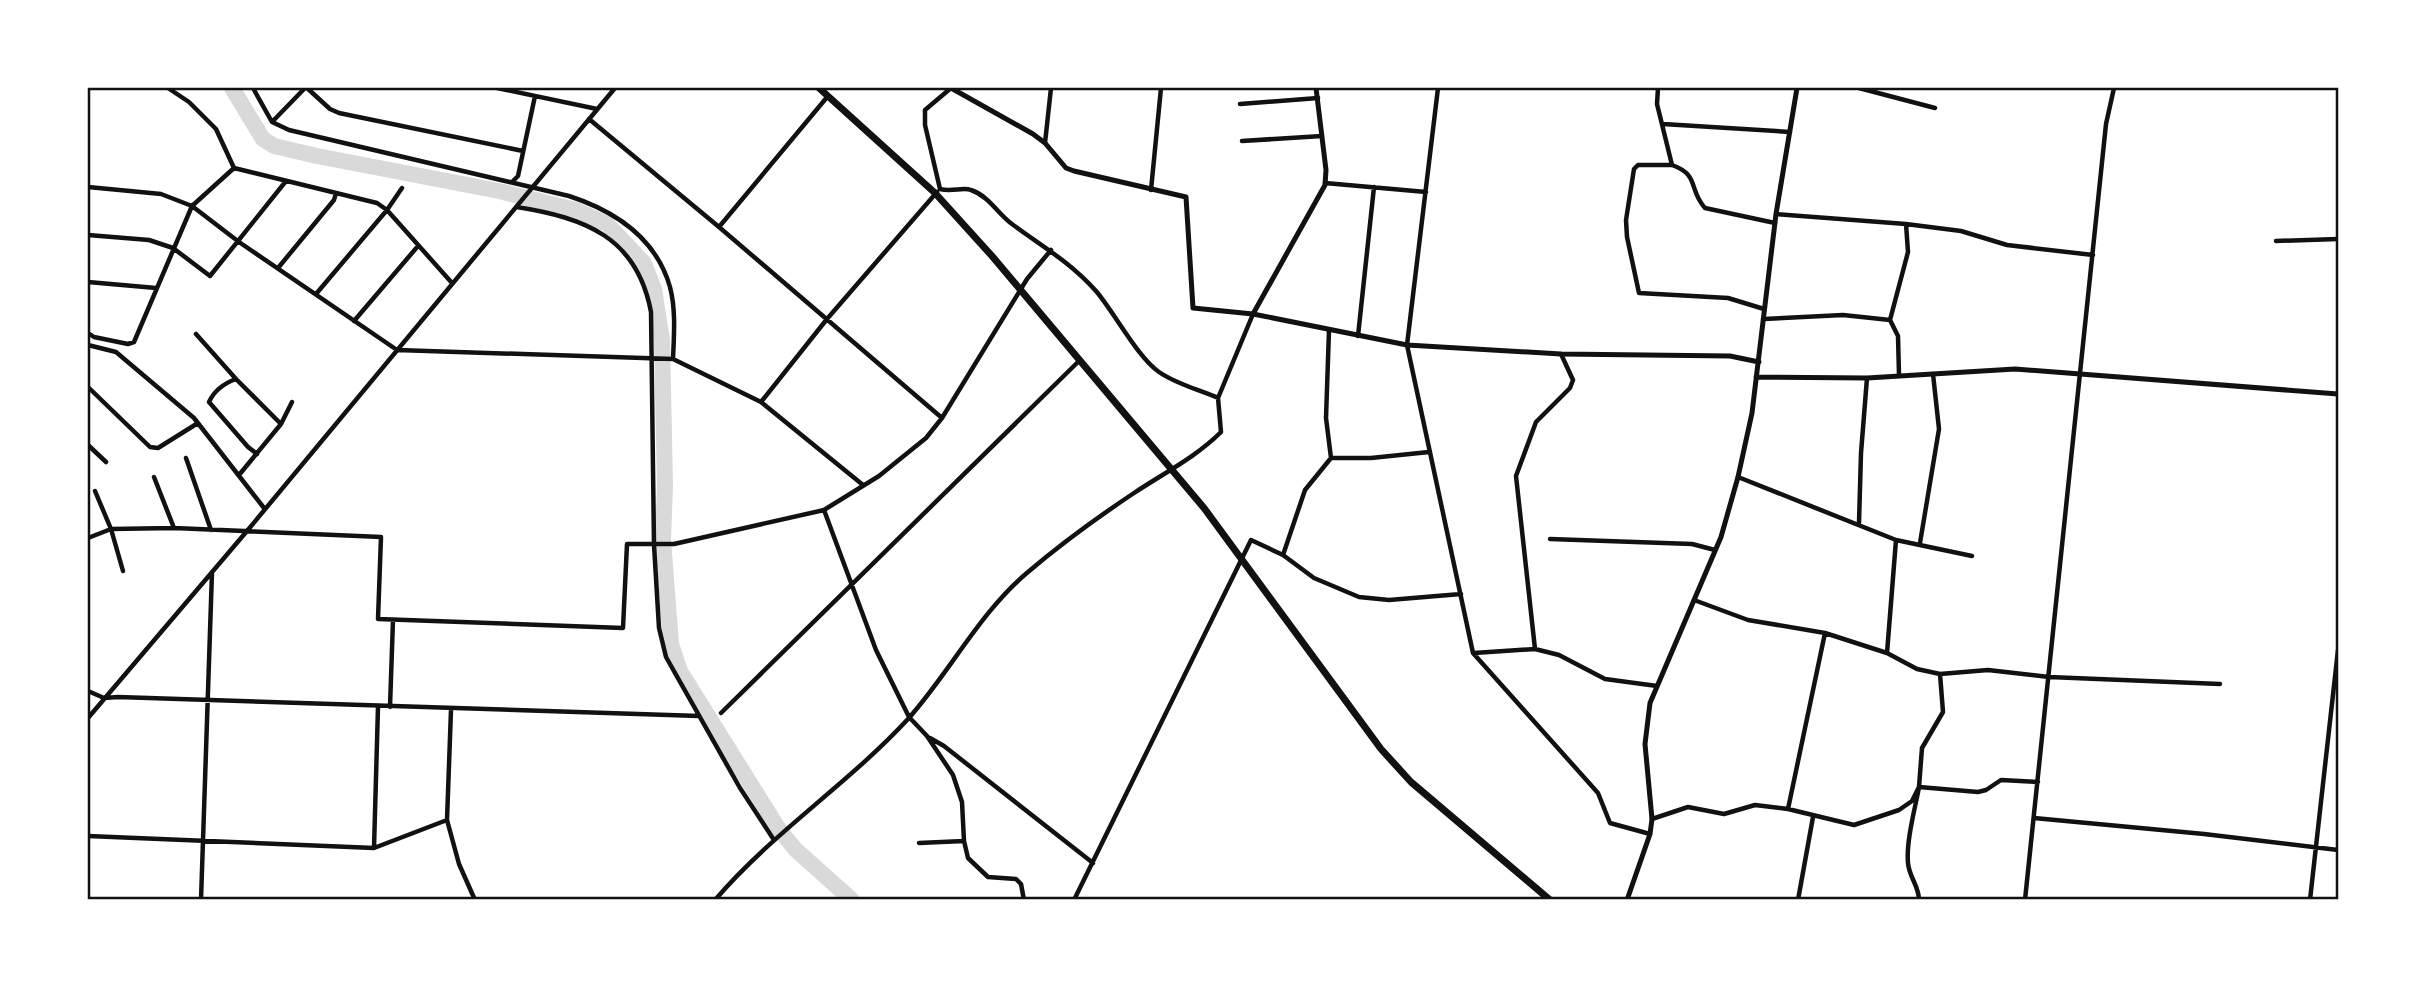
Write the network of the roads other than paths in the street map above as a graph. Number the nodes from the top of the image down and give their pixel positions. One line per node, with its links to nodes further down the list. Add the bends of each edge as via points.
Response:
1 (168, 88): 33 (street, via 216,129)
2 (253, 88): 25 (street)
3 (306, 88): 25 (street); 31 (street, via 339,113)
4 (497, 88): 18 (street)
5 (615, 88): 23 (street)
6 (819, 88): 19 (main road)
7 (951, 88): 30 (street); 42 (street, via 925,110)
8 (1051, 88): 30 (street)
9 (1161, 88): 41 (street)
10 (1316, 88): 20 (street)
11 (1438, 88): 43 (street)
12 (1658, 88): 26 (street)
13 (1797, 88): 27 (street)
14 (1859, 88): 17 (street)
15 (1889, 88): 17 (street)
16 (2113, 88): 59 (street)
17 (1888, 94): 22 (street)
18 (535, 96): 23 (street); 31 (street)
19 (828, 96): 42 (main road); 51 (street)
20 (1318, 98): 21 (street); 28 (street)
21 (1240, 104)
22 (1935, 108)
23 (597, 109): 24 (street)
24 (589, 119): 40 (street); 51 (street)
25 (272, 122): 35 (street, via 289,130)
26 (1663, 124): 27 (street); 32 (street)
27 (1790, 132): 48 (street)
28 (1322, 136): 29 (street); 36 (street)
29 (1242, 141)
30 (1045, 143): 41 (street, via 1066,168)
31 (523, 151): 35 (street, via 518,176)
32 (1672, 165): 49 (street, via 1690,174 1697,200 1705,208); 66 (street, via 1638,165 1634,169 1626,220 1639,293 1728,298)
33 (234, 168): 34 (street); 45 (street)
34 (286, 181): 44 (street); 55 (street)
35 (512, 181): 40 (street)
36 (1325, 183): 38 (street); 67 (street)
37 (88, 187): 45 (street, via 161,194)
38 (1374, 187): 43 (street); 75 (street)
39 (402, 188): 47 (street)
40 (533, 188): 46 (street); 81 (street, via 590,202 638,231 670,287)
41 (1151, 190): 67 (street, via 1186,197 1193,308)
42 (938, 191): 58 (street, via 968,188 981,194 1009,223); 64 (main road); 69 (street)
43 (1426, 192): 76 (street)
44 (336, 193): 47 (street); 60 (street)
45 (192, 206): 55 (street); 57 (street)
46 (518, 206): 62 (street); 80 (street, via 589,225 628,256 648,298)
47 (387, 210): 56 (street); 65 (street)
48 (1776, 214): 49 (street); 50 (street)
49 (1775, 223): 66 (street)
50 (1906, 224): 59 (street, via 1961,231 2007,245); 70 (street, via 1908,253)
51 (719, 227): 69 (street)
52 (88, 235): 57 (street, via 149,240)
53 (2339, 239): 54 (street)
54 (2276, 241)
55 (239, 242): 57 (street, via 209,276); 60 (street)
56 (418, 246): 62 (street); 71 (street)
57 (173, 248): 63 (street)
58 (1051, 250): 64 (street); 92 (street, via 1090,285 1158,372)
59 (2093, 255): 85 (street)
60 (278, 268): 65 (street)
61 (88, 282): 63 (street)
62 (452, 283): 78 (street)
63 (156, 288): 73 (street, via 134,342)
64 (1019, 291): 82 (main road); 95 (street)
65 (316, 294): 71 (street)
66 (1764, 309): 68 (street)
67 (1253, 314): 72 (street); 92 (street)
68 (1763, 319): 70 (street, via 1843,315); 83 (street)
69 (827, 320): 94 (street); 95 (street)
70 (1889, 320): 86 (street, via 1898,336)
71 (354, 321): 78 (street)
72 (1329, 330): 75 (street); 102 (street, via 1326,418)
73 (88, 333)
74 (196, 334): 88 (street)
75 (1358, 336): 76 (street)
76 (1408, 345): 79 (street); 99 (street)
77 (89, 348): 96 (street, via 116,352)
78 (397, 350): 80 (street); 110 (street)
79 (1561, 354): 83 (street, via 1730,356); 133 (street, via 1573,380 1536,422 1516,475)
80 (651, 358): 81 (street); 121 (street)
81 (672, 358): 94 (street)
82 (1079, 361): 104 (main road); 128 (street)
83 (1759, 362): 87 (street)
84 (1933, 373): 85 (street, via 2015,369); 86 (street); 120 (street, via 1939,429)
85 (2080, 374): 91 (street); 138 (street)
86 (1899, 375): 89 (street)
87 (1756, 377): 89 (street); 107 (street)
88 (236, 379): 97 (street); 100 (street, via 212,394 209,402)
89 (1867, 379): 112 (street)
90 (88, 387): 96 (street, via 150,447 158,448)
91 (2339, 394)
92 (1218, 398): 104 (street, via 1220,432 1205,448)
93 (292, 402): 97 (street)
94 (761, 402): 108 (street)
95 (942, 418): 108 (street, via 926,438)
96 (198, 423): 105 (street)
97 (281, 424): 100 (street)
98 (88, 445): 103 (street)
99 (1429, 452): 102 (street); 129 (street)
100 (257, 454): 105 (street)
101 (186, 458): 115 (street)
102 (1331, 458): 123 (street, via 1305,490)
103 (106, 462)
104 (1171, 469): 125 (main road); 150 (street, via 1104,513 1027,573)
105 (239, 475): 110 (street)
106 (154, 477): 113 (street)
107 (1738, 477): 112 (street); 122 (street)
108 (863, 485): 111 (street)
109 (95, 491): 114 (street)
110 (264, 508): 116 (street)
111 (824, 510): 121 (street); 128 (street)
112 (1859, 523): 119 (street)
113 (174, 528): 114 (street); 115 (street)
114 (111, 529): 117 (street); 126 (street)
115 (211, 530): 116 (street)
116 (247, 531): 127 (street); 131 (street, via 381,537 378,619)
117 (88, 538)
118 (1550, 539): 122 (street, via 1692,544)
119 (1896, 540): 120 (street); 136 (street)
120 (1920, 544): 124 (street)
121 (655, 545): 131 (street, via 627,544 623,628); 148 (street, via 659,628 666,657)
122 (1715, 550): 130 (street)
123 (1283, 555): 125 (street, via 1251,540); 129 (street, via 1314,578 1359,597 1389,600)
124 (1972, 556)
125 (1241, 558): 168 (street); 174 (main road, via 1373,738 1411,782)
126 (123, 571)
127 (212, 571): 142 (street); 143 (street)
128 (852, 584): 147 (street); 150 (street, via 876,650)
129 (1461, 594): 135 (street)
130 (1694, 600): 132 (street, via 1748,620); 140 (street)
131 (393, 620): 145 (street)
132 (1825, 633): 136 (street); 154 (street)
133 (1535, 649): 135 (street); 140 (street, via 1559,655 1605,680)
134 (2339, 650): 166 (street)
135 (1473, 653): 159 (street, via 1598,793 1610,823)
136 (1886, 653): 137 (street, via 1917,669)
137 (1940, 674): 138 (street, via 1988,670); 153 (street, via 1943,712 1922,748)
138 (2049, 677): 139 (street); 152 (street)
139 (2220, 684)
140 (1657, 686): 157 (street, via 1645,744)
141 (88, 691): 142 (street)
142 (104, 698): 143 (street); 149 (street)
143 (209, 701): 144 (street); 161 (street)
144 (378, 707): 145 (street); 165 (street)
145 (390, 708): 146 (street)
146 (451, 710): 148 (street); 158 (street)
147 (721, 713)
148 (699, 716): 162 (street)
149 (88, 718)
150 (909, 718): 151 (street); 162 (street)
151 (927, 736): 163 (street, via 953,775 962,802); 168 (street)
152 (2038, 782): 153 (street, via 2001,780 1978,792); 156 (street)
153 (1919, 787): 155 (street, via 1912,801 1899,810 1854,825); 177 (street, via 1907,859)
154 (1788, 809): 155 (street); 157 (street, via 1755,805 1724,814 1688,807)
155 (1813, 817): 176 (street)
156 (2034, 818): 166 (street); 178 (street)
157 (1652, 819): 159 (street)
158 (447, 820): 165 (street); 170 (street)
159 (1650, 835): 175 (street)
160 (88, 836): 161 (street)
161 (204, 841): 165 (street); 169 (street)
162 (774, 841): 171 (street)
163 (964, 841): 164 (street); 172 (street, via 968,858 988,877 1016,879)
164 (919, 843)
165 (374, 848)
166 (2317, 848): 167 (street); 179 (street)
167 (2339, 850)
168 (1093, 863): 173 (street)
169 (201, 900)
170 (475, 900)
171 (715, 900)
172 (1024, 900)
173 (1074, 900)
174 (1550, 900)
175 (1627, 900)
176 (1798, 900)
177 (1919, 900)
178 (2025, 900)
179 (2310, 900)

